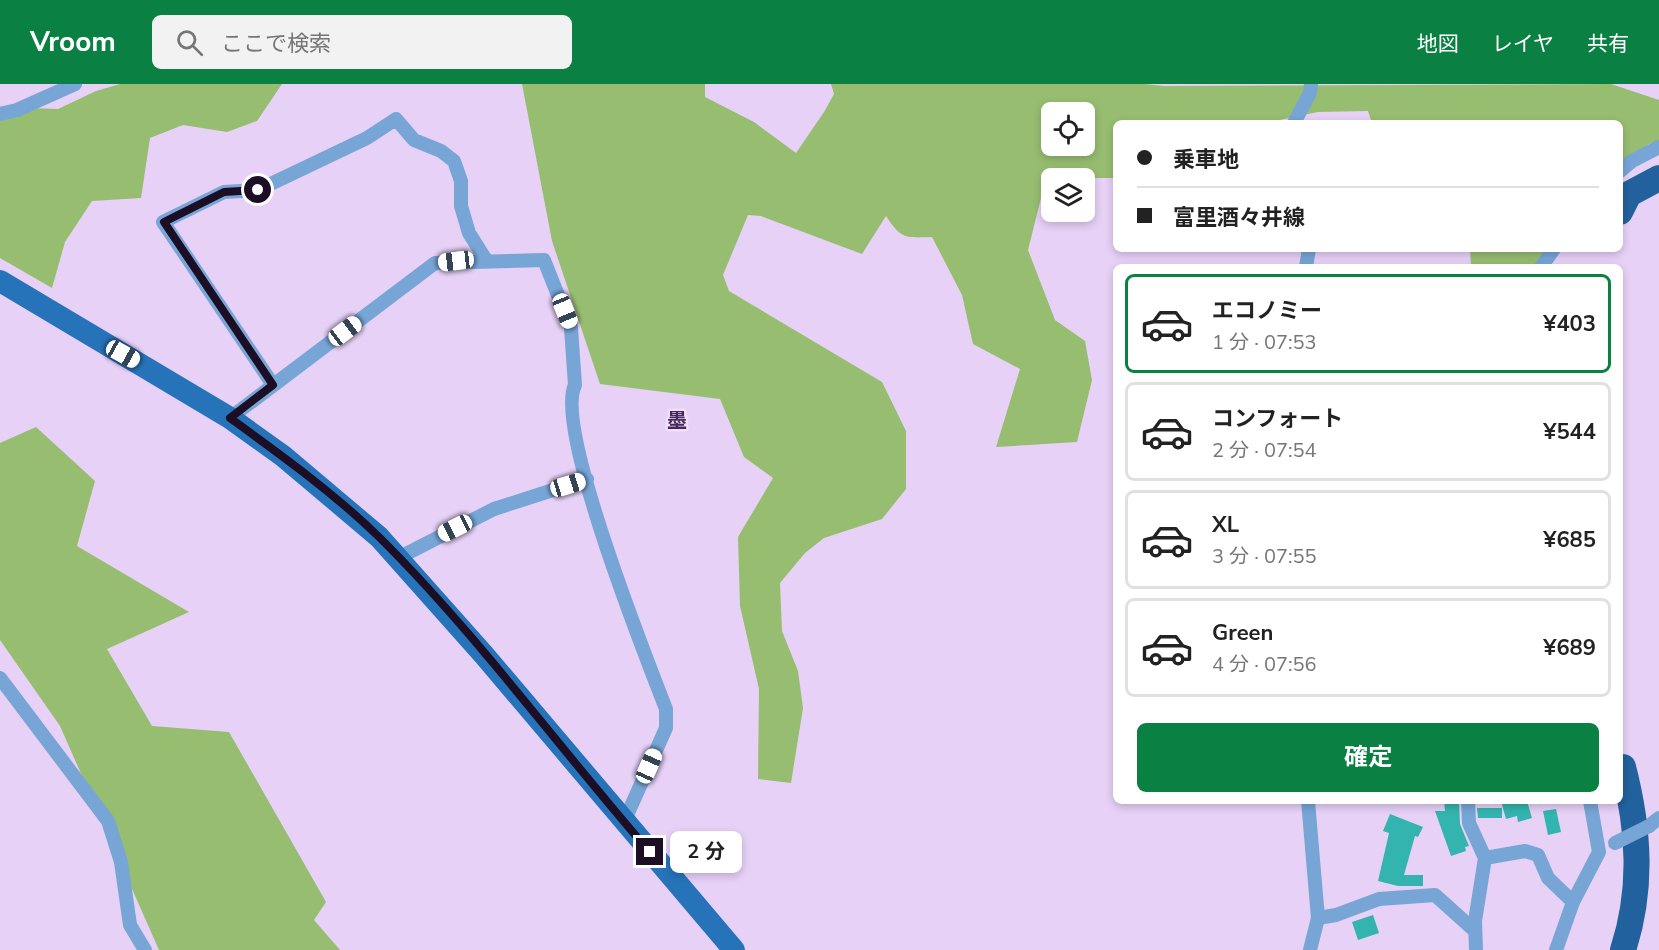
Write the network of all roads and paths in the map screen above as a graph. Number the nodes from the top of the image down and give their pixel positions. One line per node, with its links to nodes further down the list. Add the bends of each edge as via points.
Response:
1 (75, 84): 3 (street)
2 (1311, 84): 4 (street)
3 (0, 114)
4 (1296, 120)
5 (1659, 147): 6 (street)
6 (1623, 169)
7 (1659, 178): 8 (highway, via 1629,194)
8 (1623, 206)
9 (486, 260): 11 (street, via 435,264); 11 (street, via 469,233 454,161 414,140 396,118 367,138 258,190 224,192 164,222); 13 (street, via 544,260 572,328 574,418)
10 (0, 280): 12 (main road)
11 (273, 385): 12 (street)
12 (230, 418): 14 (main road, via 330,494)
13 (587, 479): 14 (street, via 494,509); 20 (street, via 617,582 666,709 666,728)
14 (398, 558): 20 (main road)
15 (0, 678): 27 (street, via 108,821 121,862 130,925)
16 (1623, 767): 32 (highway, via 1638,858 1635,906)
17 (1308, 804): 25 (street)
18 (1468, 804): 23 (street, via 1469,823)
19 (1591, 804): 22 (street)
20 (624, 822): 28 (main road)
21 (1654, 822): 22 (street, bridge)
22 (1599, 852): 24 (street)
23 (1485, 858): 24 (street, via 1525,851 1538,855 1548,878); 26 (street)
24 (1573, 902): 31 (street)
25 (1318, 918): 26 (street, via 1379,899 1435,895); 29 (street)
26 (1474, 930): 30 (street)
27 (145, 950)
28 (734, 950)
29 (1311, 950)
30 (1476, 950)
31 (1556, 950)
32 (1623, 950)

